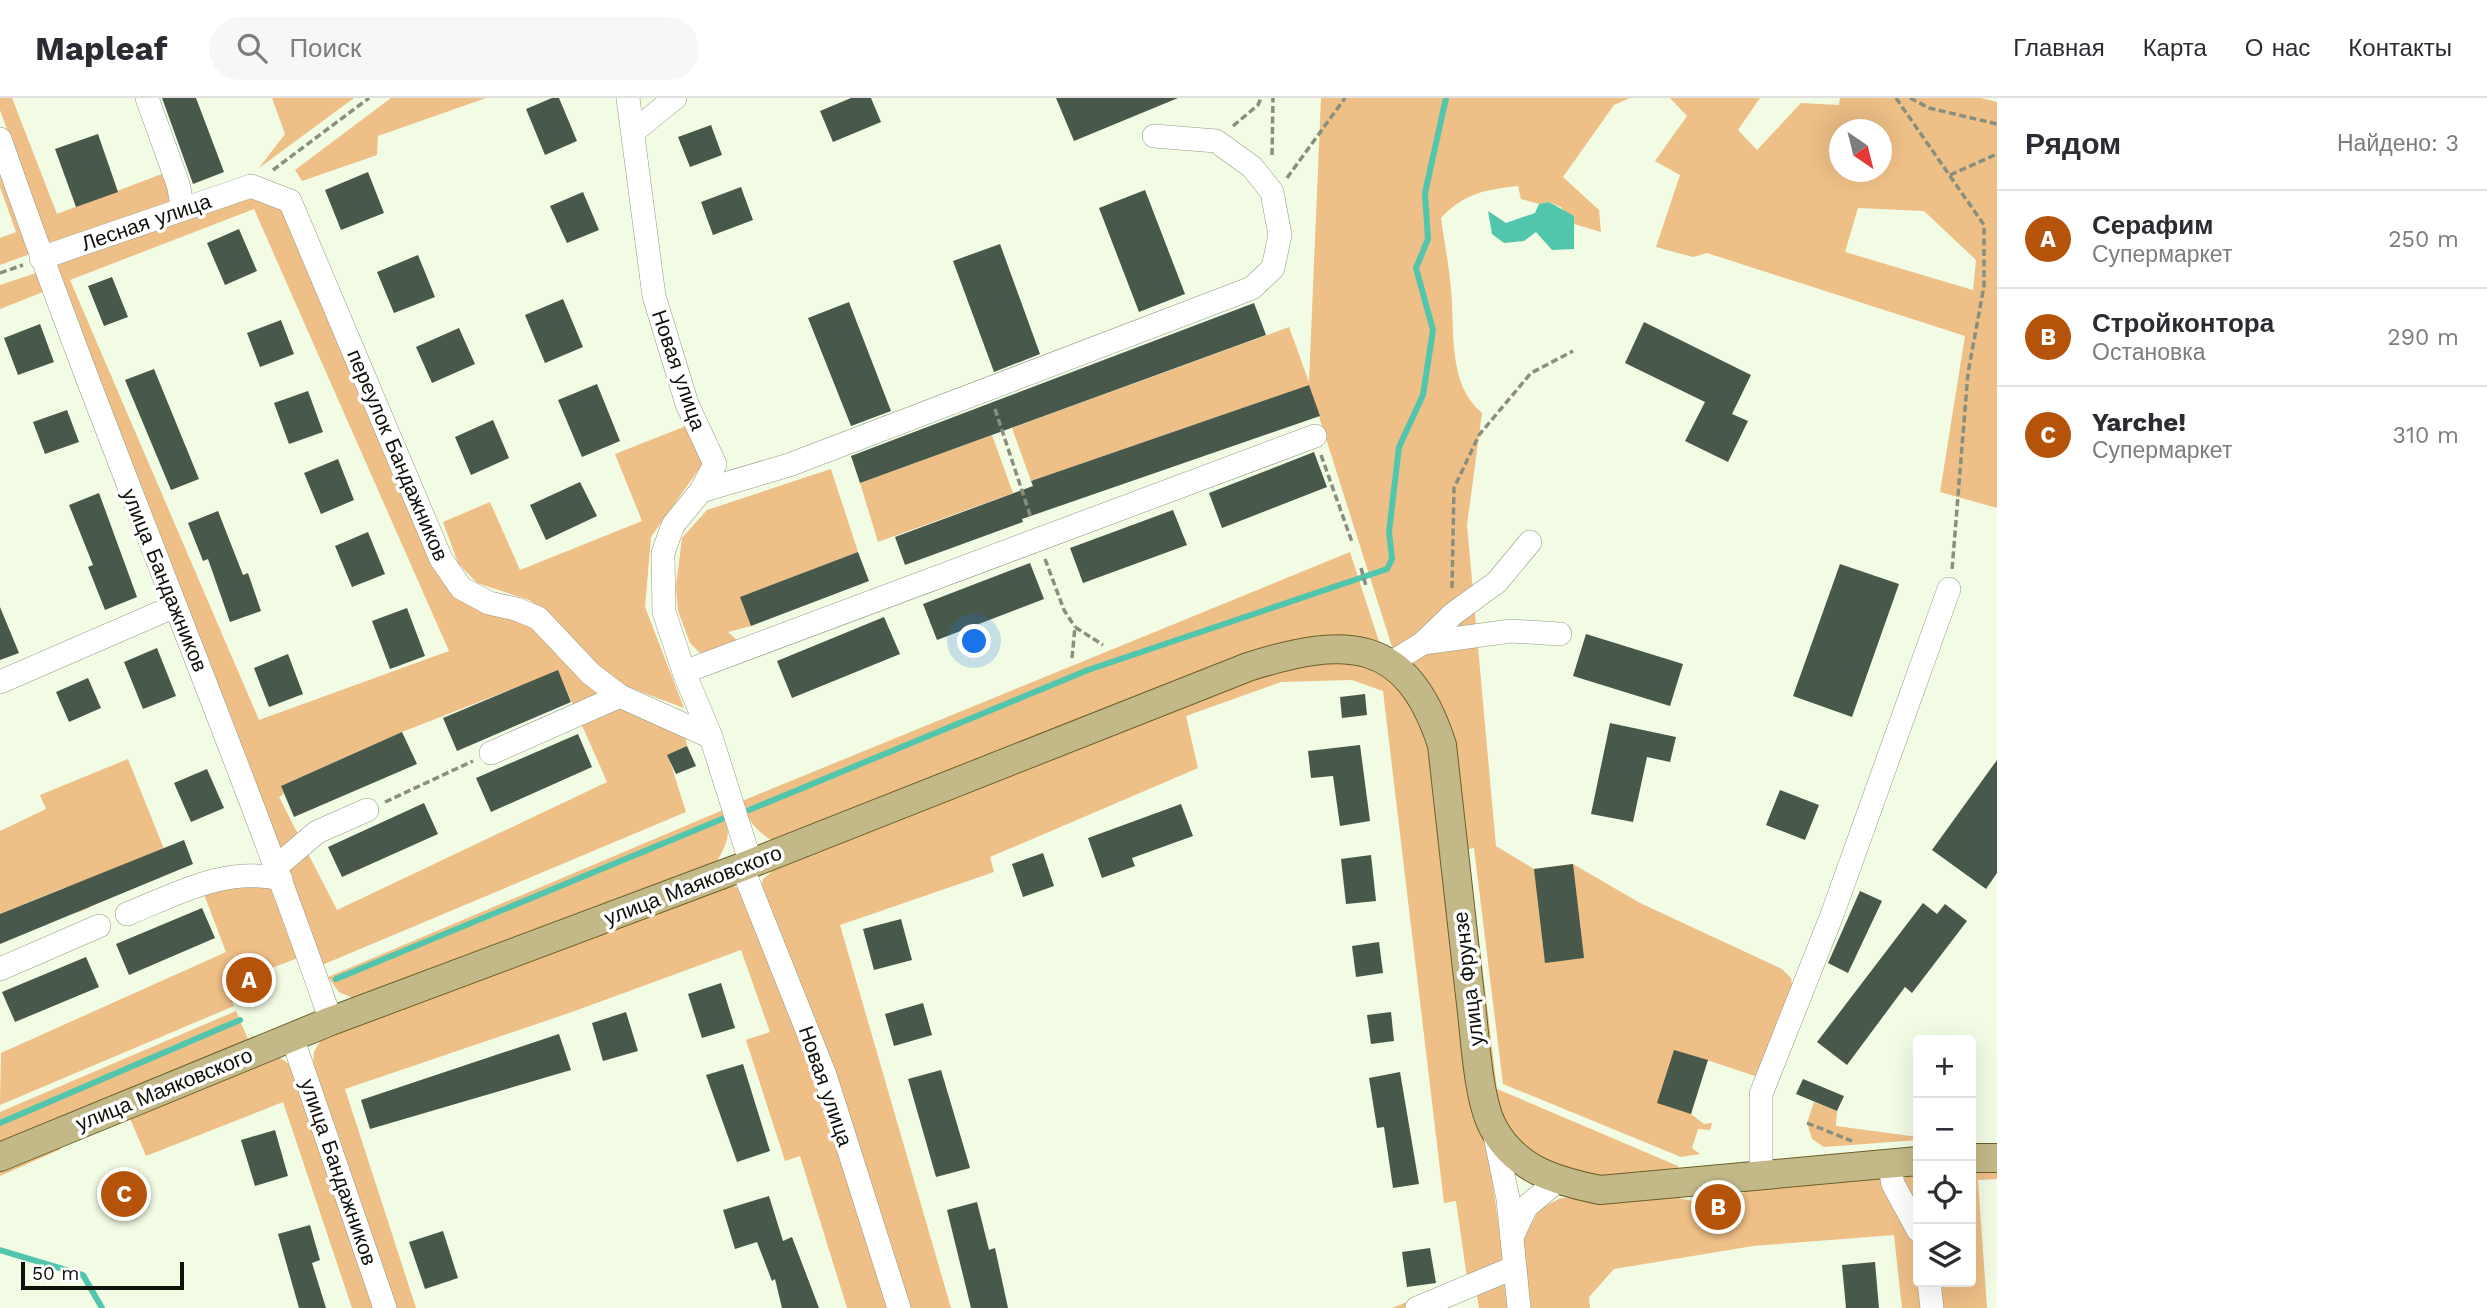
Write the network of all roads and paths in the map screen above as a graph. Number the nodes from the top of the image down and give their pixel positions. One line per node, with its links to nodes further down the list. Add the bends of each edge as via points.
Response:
1 (147, 98): 19 (street)
2 (369, 98): 17 (path)
3 (628, 98): 11 (street, Новая улица)
4 (675, 98): 11 (street)
5 (1261, 98): 14 (path)
6 (1273, 98): 18 (path)
7 (1345, 98): 18 (path, via 1297,168)
8 (1896, 98): 16 (path)
9 (1910, 98): 10 (path, via 1929,108)
10 (1997, 124)
11 (633, 132): 24 (street, Новая улица, via 654,296 687,404 715,464)
12 (1154, 136): 14 (street)
13 (0, 139): 20 (street, улица Бандажников)
14 (1216, 141): 18 (street, via 1252,167)
15 (1997, 155): 16 (path)
16 (1950, 175): 30 (path, via 1984,225 1984,285 1968,373)
17 (251, 186): 19 (street, Лесная улица); 41 (street, переулок Бандажников, via 290,201 441,559 461,588 489,603 538,618 591,674)
18 (1272, 192): 22 (street, via 1280,235 1273,268 1252,288)
19 (183, 209): 20 (street, Лесная улица)
20 (41, 258): 31 (street, улица Бандажников)
21 (1573, 351): 32 (path, via 1531,373 1479,435 1454,488)
22 (988, 389): 24 (street, via 789,465); 25 (path)
23 (1315, 436): 25 (street); 26 (path)
24 (701, 491): 39 (street, Новая улица, via 673,525 663,554 664,612)
25 (1038, 540): 33 (path); 39 (street)
26 (1352, 542)
27 (1530, 542): 32 (street, via 1497,582)
28 (1361, 568): 29 (path)
29 (1366, 586)
30 (1949, 589): 60 (street, via 1832,915 1761,1094)
31 (173, 607): 40 (street); 46 (street, улица Бандажников)
32 (1453, 614): 35 (street)
33 (1075, 627): 36 (path); 37 (path)
34 (1560, 634): 35 (street, via 1511,631)
35 (1423, 643): 38 (street)
36 (1103, 645)
37 (1072, 658)
38 (1391, 663): 45 (main road, улица Маяковского, via 1363,651 1333,648 1259,663); 53 (main road, улица Фрунзе, via 1413,684 1432,713 1442,746 1478,1058)
39 (684, 672): 42 (street, Новая улица)
40 (0, 682)
41 (620, 696): 42 (street, переулок Бандажников); 43 (street)
42 (711, 737): 45 (street, Новая улица)
43 (491, 753): 44 (path)
44 (367, 810): 46 (street, via 317,832)
45 (746, 866): 50 (main road, улица Маяковского); 67 (street, Новая улица, via 825,1076)
46 (278, 873): 47 (street, via 232,875); 50 (street, улица Бандажников)
47 (127, 915)
48 (99, 926): 49 (street)
49 (0, 969)
50 (331, 1021): 51 (main road, улица Маяковского)
51 (292, 1037): 55 (main road, улица Маяковского); 66 (street, улица Бандажников)
52 (1807, 1123): 54 (path)
53 (1493, 1128): 61 (main road, via 1511,1152 1534,1171); 63 (street, улица Фрунзе, via 1508,1199)
54 (1860, 1146)
55 (0, 1157)
56 (1976, 1158): 57 (main road)
57 (1997, 1158)
58 (1913, 1161): 59 (main road)
59 (1889, 1163): 60 (main road); 62 (street, via 1893,1184)
60 (1761, 1173): 61 (main road, via 1600,1190)
61 (1557, 1181): 63 (street, via 1526,1207)
62 (1915, 1224)
63 (1511, 1240): 64 (street, улица Фрунзе)
64 (1513, 1268): 68 (street); 69 (street, улица Фрунзе)
65 (1929, 1287): 70 (street)
66 (385, 1308)
67 (899, 1308)
68 (1417, 1308)
69 (1519, 1308)
70 (1931, 1308)

